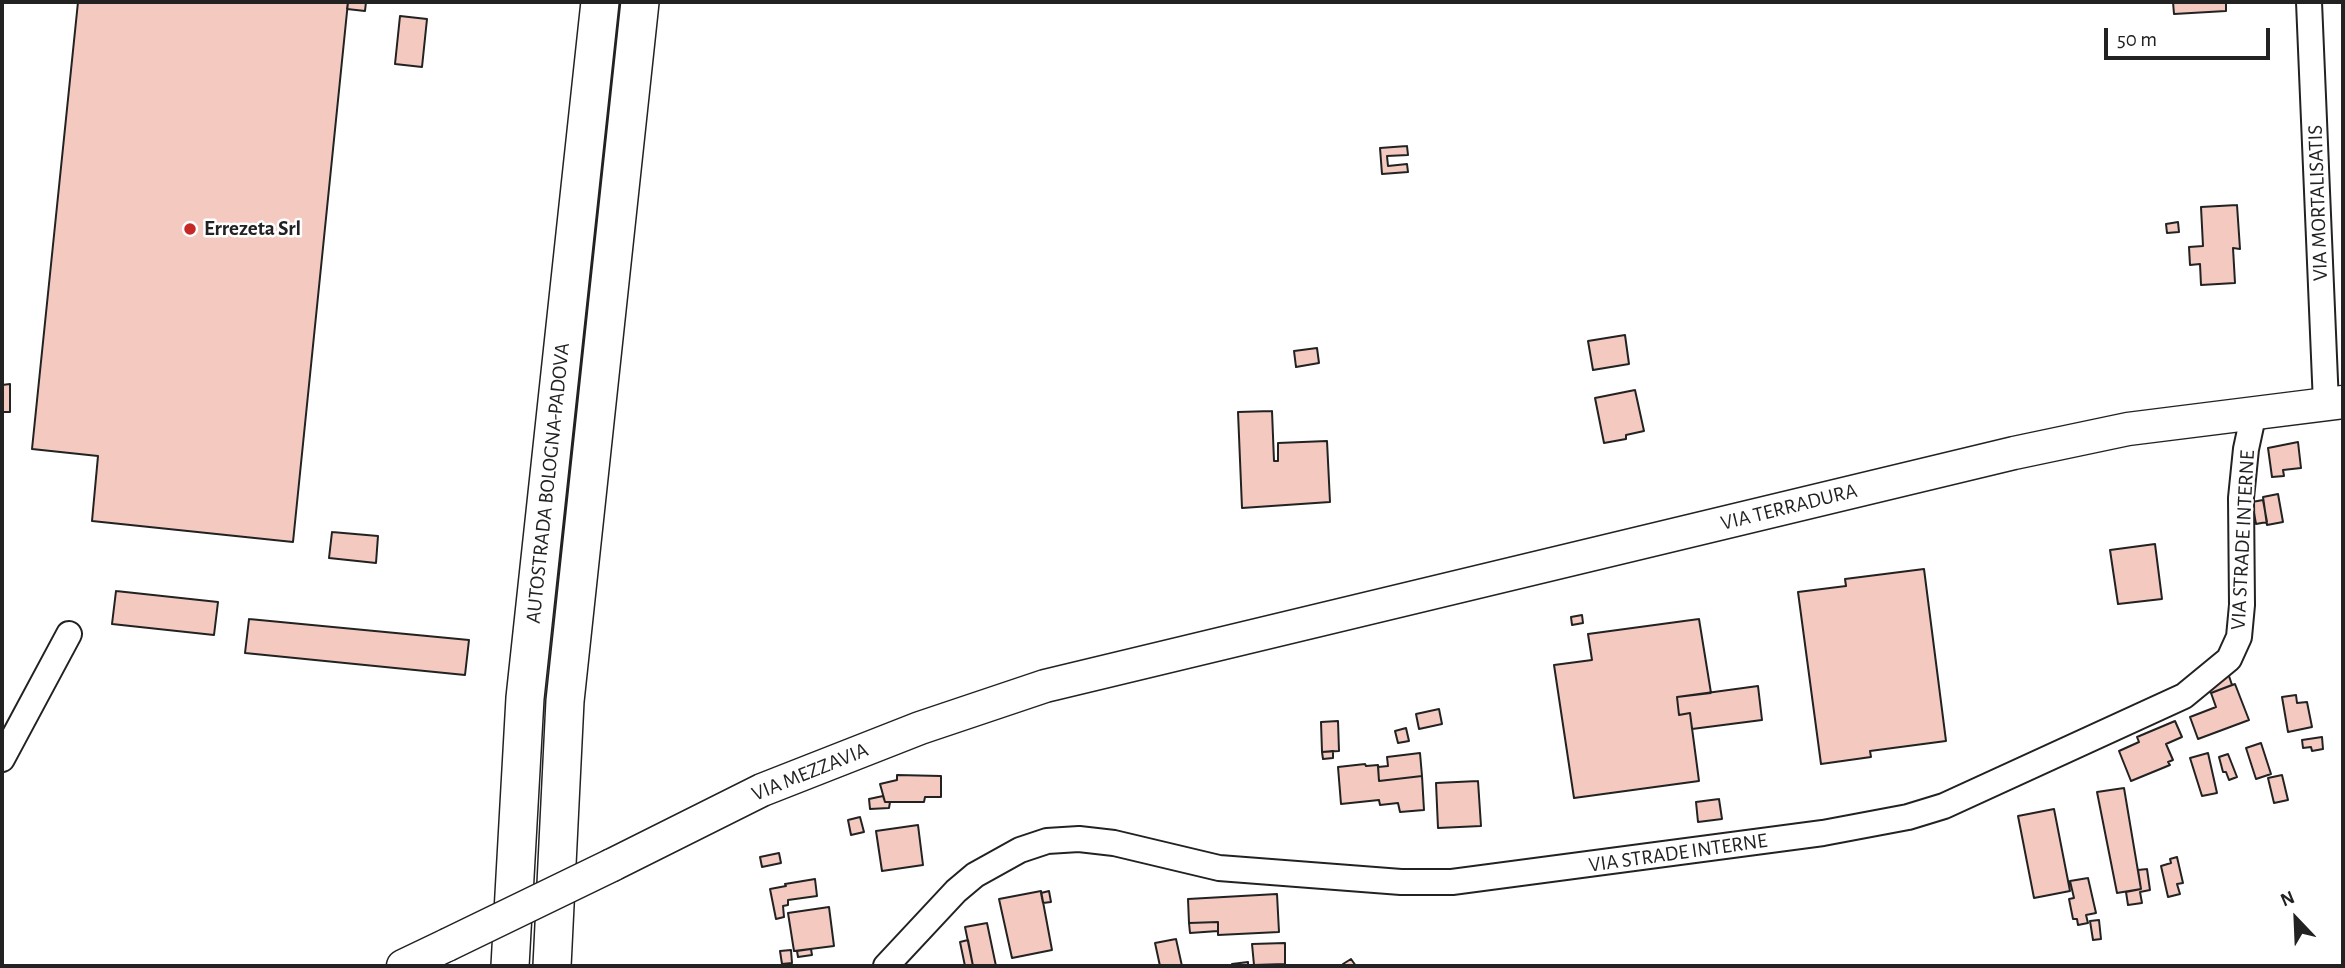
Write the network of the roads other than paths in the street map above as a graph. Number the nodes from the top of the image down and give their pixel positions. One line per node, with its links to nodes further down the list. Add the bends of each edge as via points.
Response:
1 (600, 2): 10 (highway, AUTOSTRADA BOLOGNA-PADOVA, via 524,698)
2 (640, 2): 11 (highway, AUTOSTRADA BOLOGNA-PADOVA, via 565,701)
3 (2309, 2): 4 (street, VIA MORTALISATIS)
4 (2334, 403): 5 (main road, VIA TERRADURA)
5 (2254, 412): 7 (main road, VIA TERRADURA, via 2128,429 2014,453); 12 (street, VIA STRADE INTERNE, via 2241,498 2239,637 2229,659 2184,696 1944,806 1823,833 1451,882 1233,869 1114,844 1047,841 975,875)
6 (69, 634): 8 (street)
7 (1240, 639): 9 (main road, VIA MEZZAVIA, bridge, via 1045,686 762,790)
8 (2, 759)
9 (404, 966)
10 (510, 966)
11 (552, 966)
12 (887, 966)

